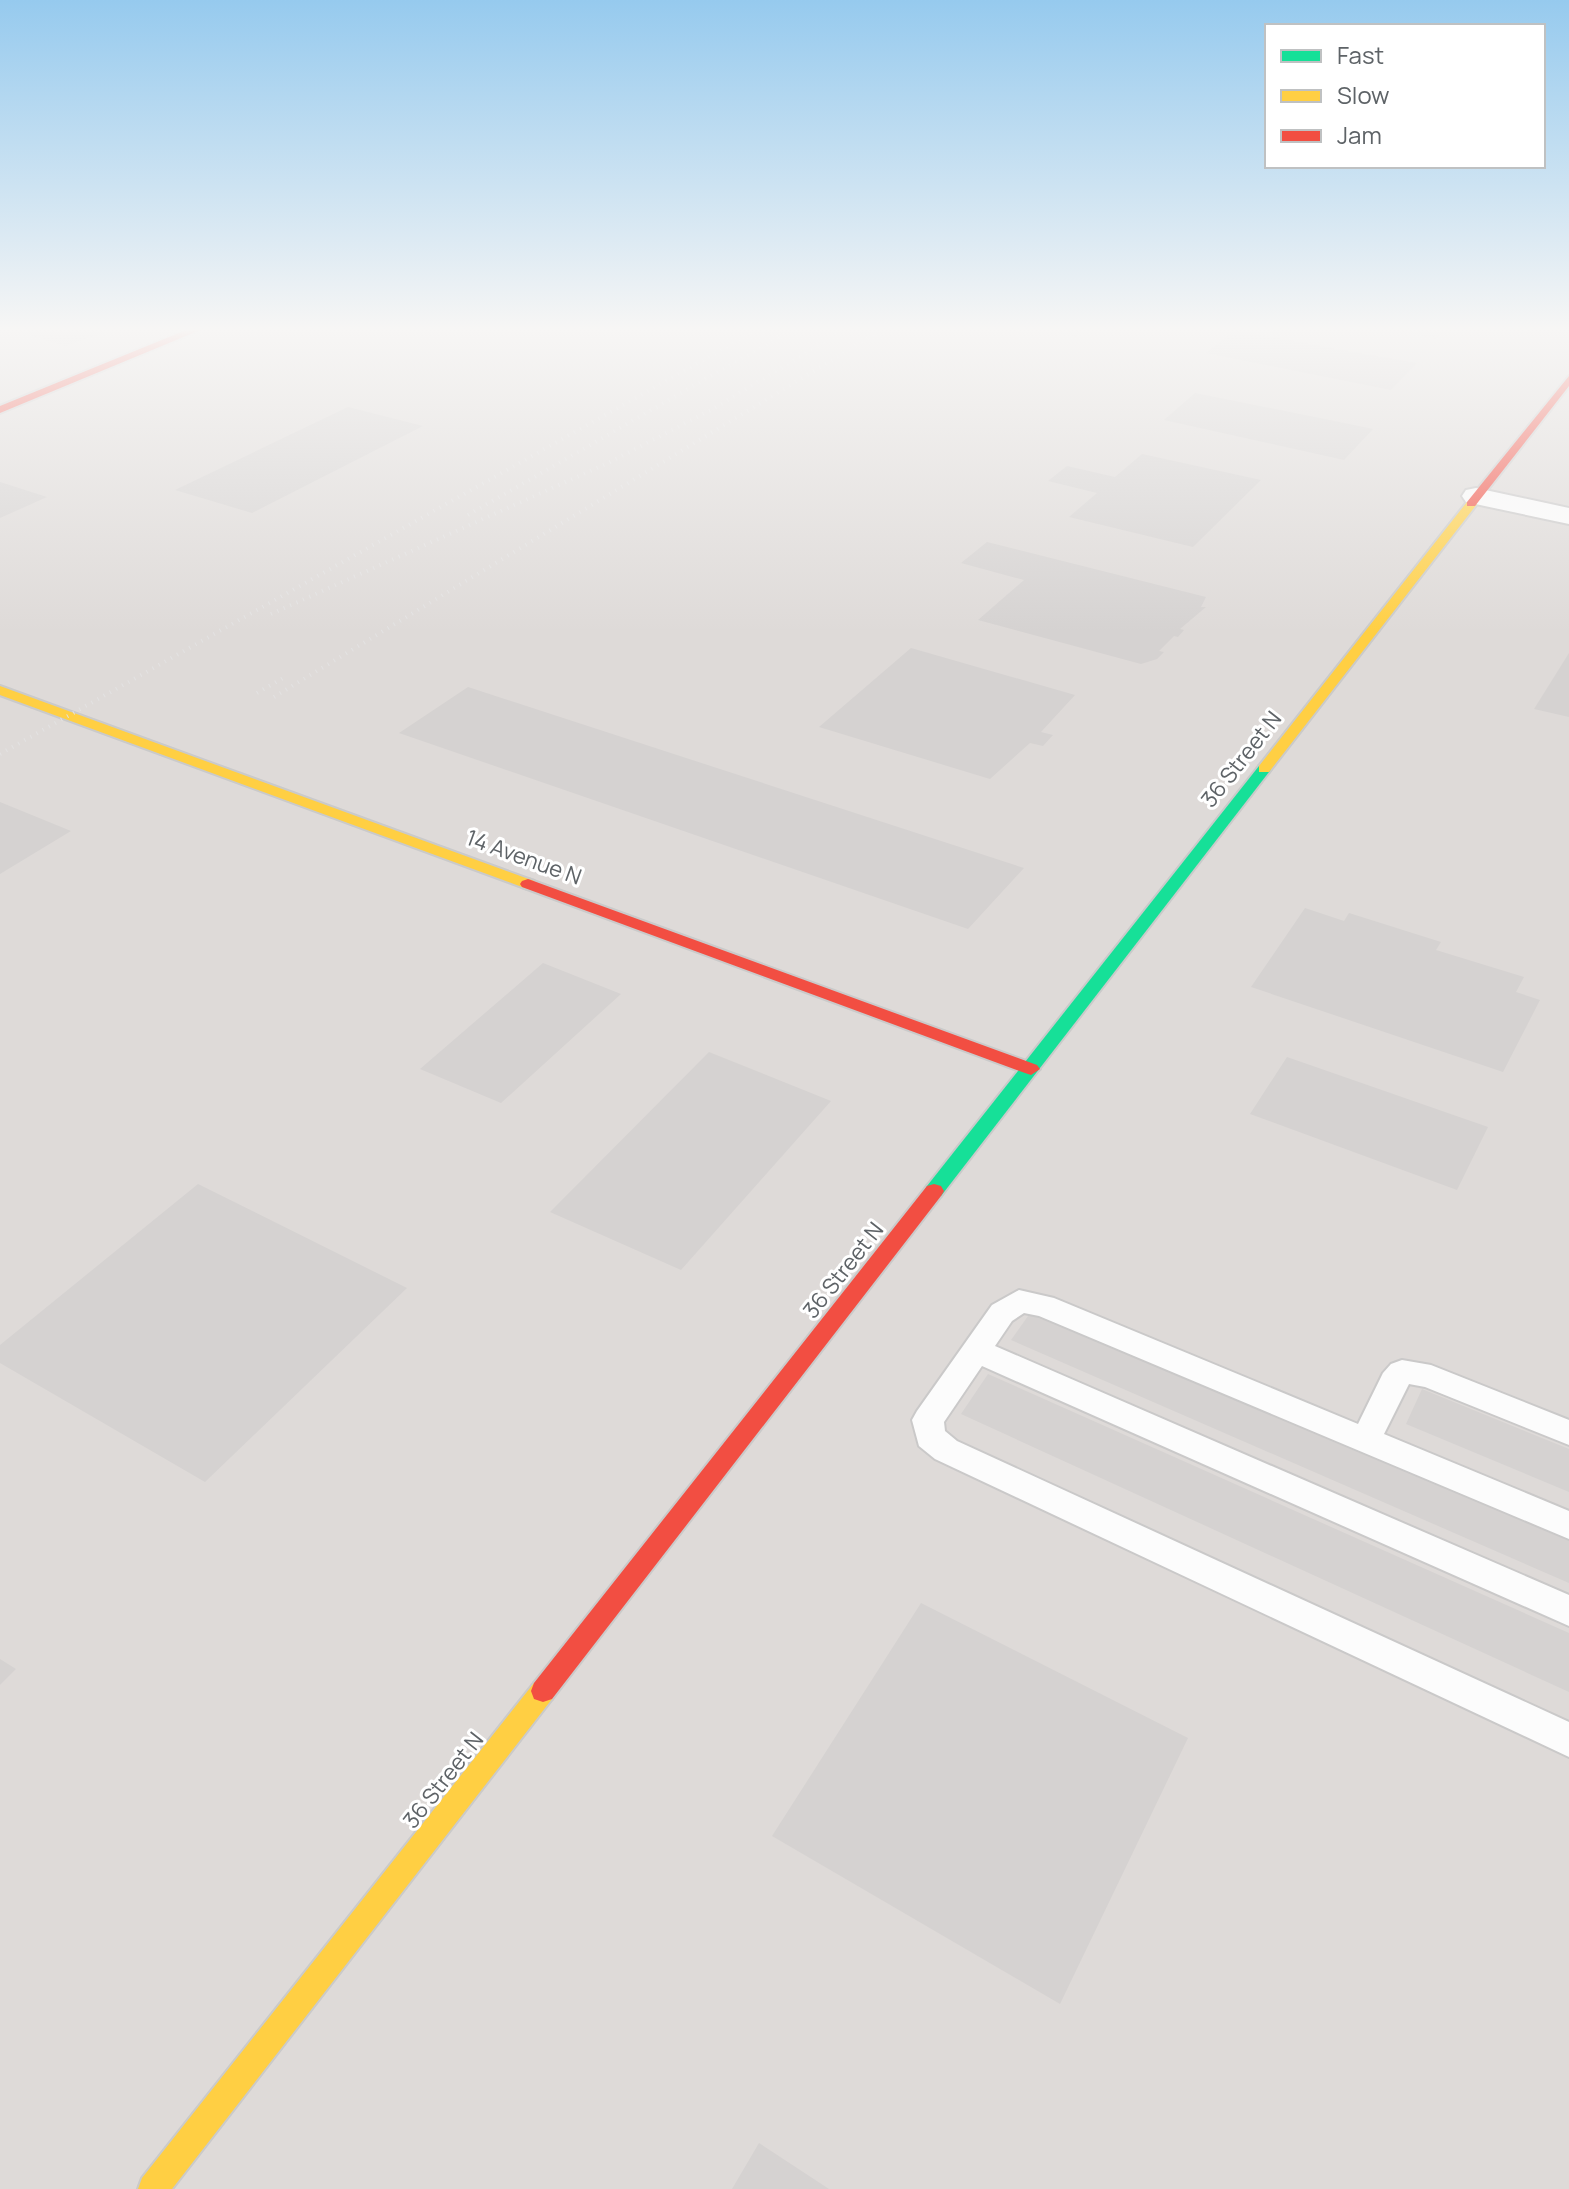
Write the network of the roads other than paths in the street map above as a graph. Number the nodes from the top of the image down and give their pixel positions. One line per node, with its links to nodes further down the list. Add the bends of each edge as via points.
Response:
1 (1530, 428): 2 (street, 36 Street N)
2 (1476, 496): 3 (street); 5 (street, 36 Street N)
3 (1569, 516)
4 (0, 690): 5 (street, 14 Avenue N)
5 (1031, 1069): 12 (street, 36 Street N)
6 (976, 1350): 8 (lane, via 1002,1313 1019,1301 1044,1306); 10 (lane); 11 (lane, via 928,1420 930,1437 946,1450)
7 (1569, 1433): 8 (lane, via 1420,1373 1402,1372)
8 (1366, 1440): 9 (lane)
9 (1569, 1525)
10 (1569, 1611)
11 (1569, 1740)
12 (153, 2189)

